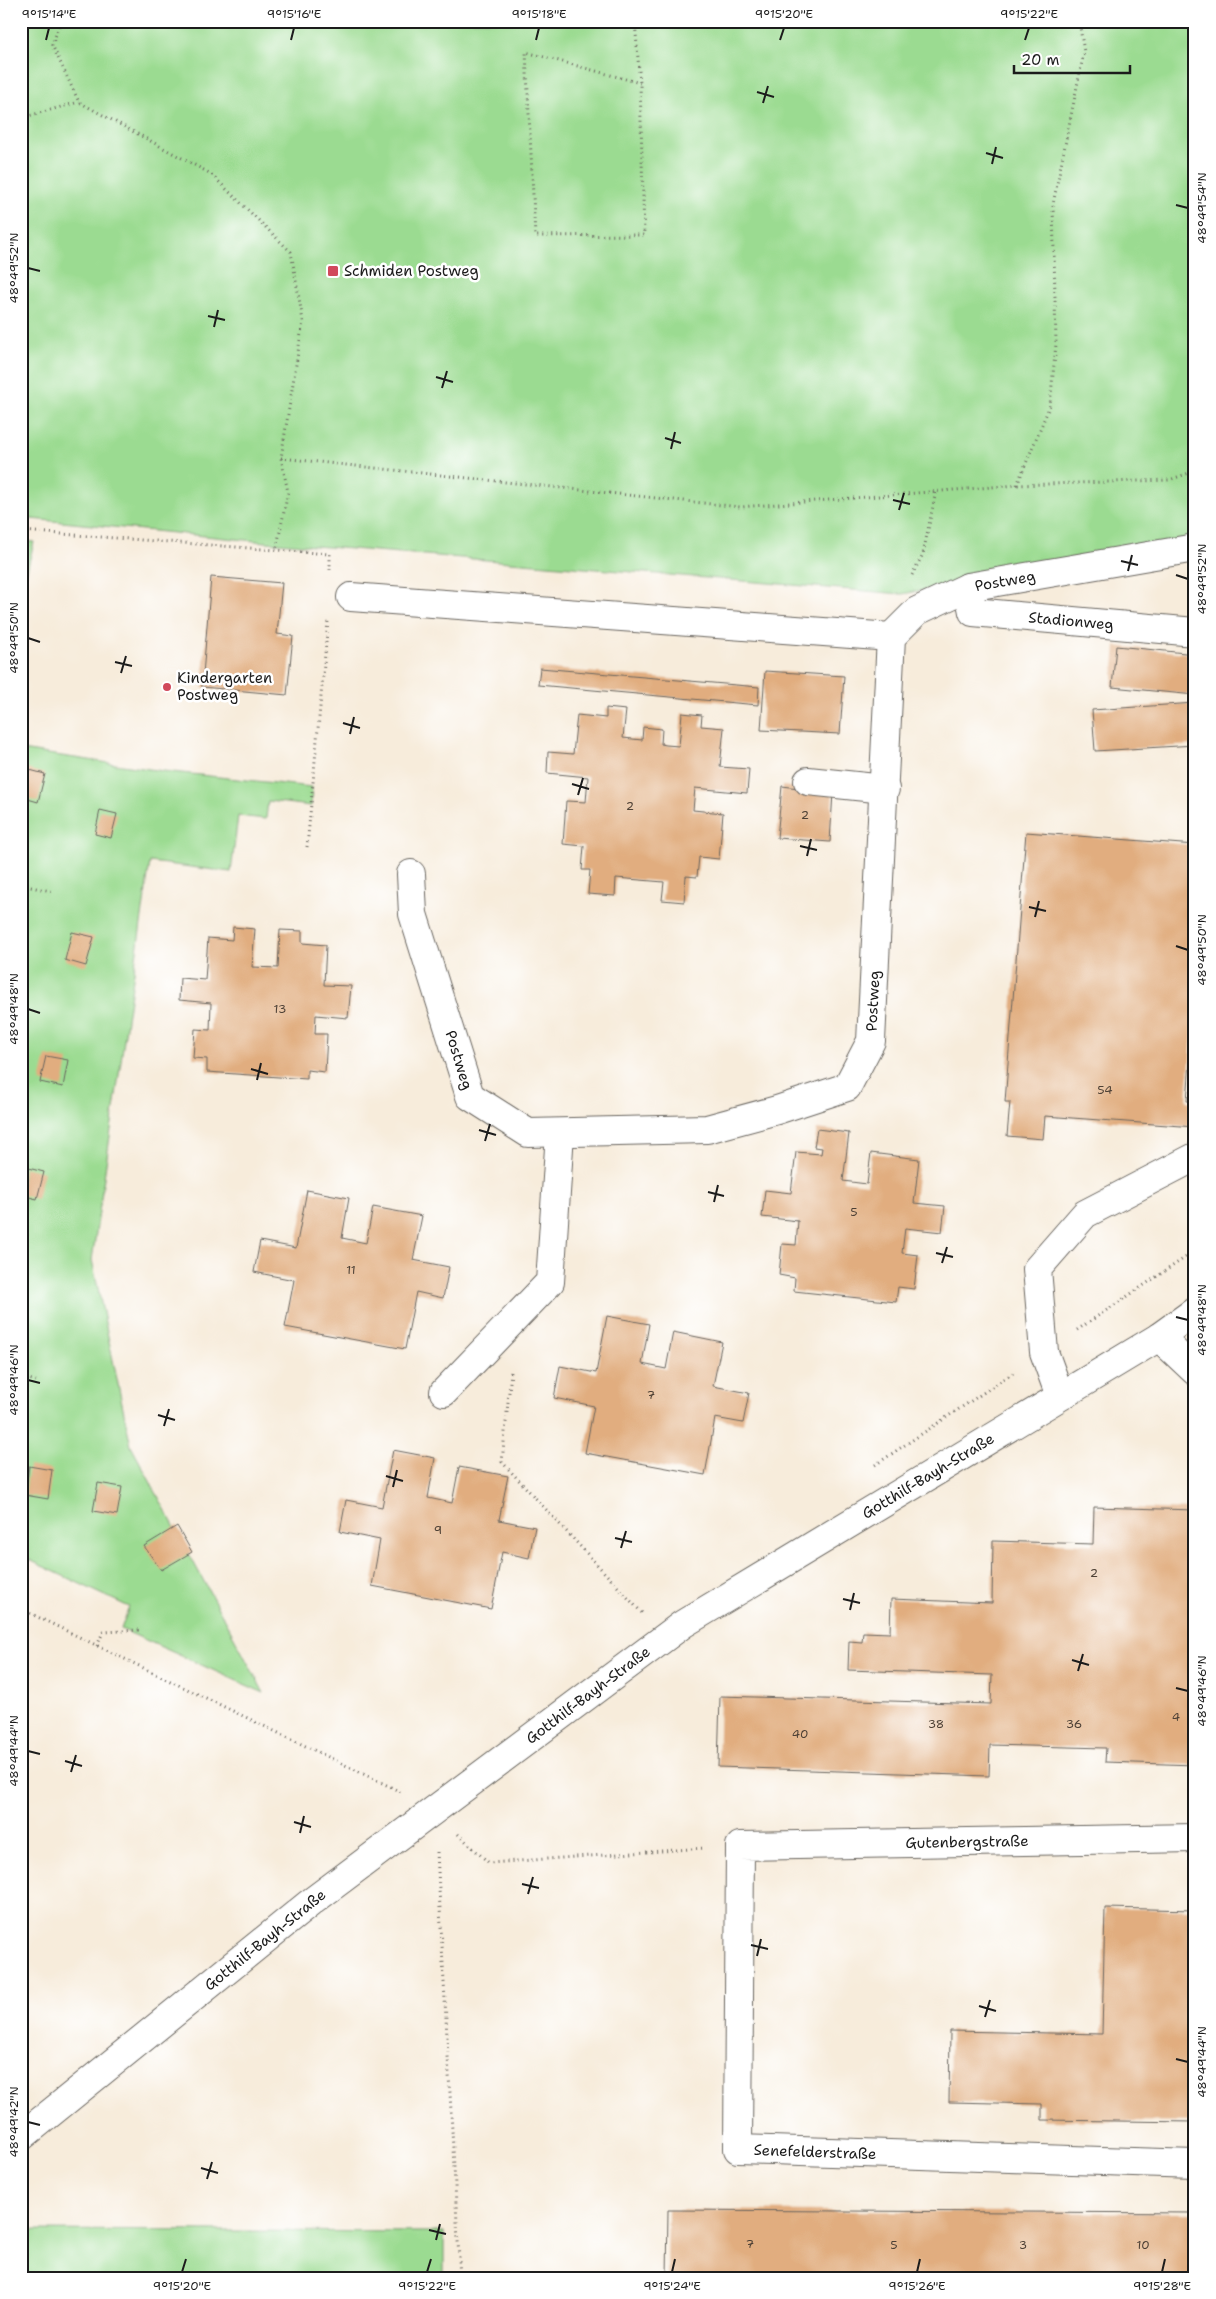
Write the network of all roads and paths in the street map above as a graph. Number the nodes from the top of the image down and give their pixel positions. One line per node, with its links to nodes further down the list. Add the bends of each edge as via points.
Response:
1 (61, 21): 5 (path, via 52,45)
2 (635, 21): 4 (path)
3 (1079, 21): 9 (path, via 1084,52 1053,204 1056,344 1050,405)
4 (640, 83): 4 (path, via 644,235 535,236 526,52)
5 (79, 102): 6 (path); 7 (path, via 211,174 291,252 303,322)
6 (21, 118)
7 (281, 458): 10 (path, via 740,507); 13 (path, via 288,492)
8 (1195, 471): 9 (path, via 1170,480)
9 (1017, 485): 10 (path)
10 (936, 491): 14 (path, via 923,554)
11 (21, 530): 13 (path)
12 (1195, 548): 15 (street, Postweg)
13 (276, 551): 16 (path, via 330,554)
14 (912, 576)
15 (968, 587): 17 (street, Stadionweg, via 973,612); 18 (street, Postweg, via 917,612)
16 (340, 596): 18 (street); 21 (path)
17 (1195, 632)
18 (891, 636): 20 (street, Postweg)
19 (808, 781): 20 (street)
20 (885, 789): 25 (street, Postweg, via 871,1041 847,1088 707,1129)
21 (307, 847)
22 (411, 874): 25 (street, Postweg, via 413,914 470,1096 528,1134)
23 (21, 885): 24 (path)
24 (51, 891)
25 (560, 1133): 28 (street, via 550,1282)
26 (1195, 1157): 34 (street, via 1085,1214 1037,1269 1044,1352)
27 (1195, 1311): 29 (street, Gotthilf-Bayh-Straße)
28 (516, 1317): 33 (street); 35 (path, via 502,1462)
29 (1160, 1337): 30 (street); 34 (street, Gotthilf-Bayh-Straße)
30 (1195, 1371)
31 (21, 1377): 32 (path)
32 (36, 1381)
33 (444, 1392)
34 (1060, 1396): 39 (street, Gotthilf-Bayh-Straße, via 683,1624)
35 (632, 1603)
36 (21, 1609): 38 (path)
37 (139, 1630): 38 (path, via 103,1632)
38 (97, 1646): 39 (path, via 400,1791)
39 (435, 1811): 41 (path, via 489,1863); 42 (street, Gotthilf-Bayh-Straße, via 310,1904); 44 (path)
40 (1195, 1838): 41 (street, Gutenbergstraße)
41 (740, 1846): 43 (street, Senefelderstraße, via 738,2149)
42 (21, 2138)
43 (1195, 2164)
44 (460, 2278)

